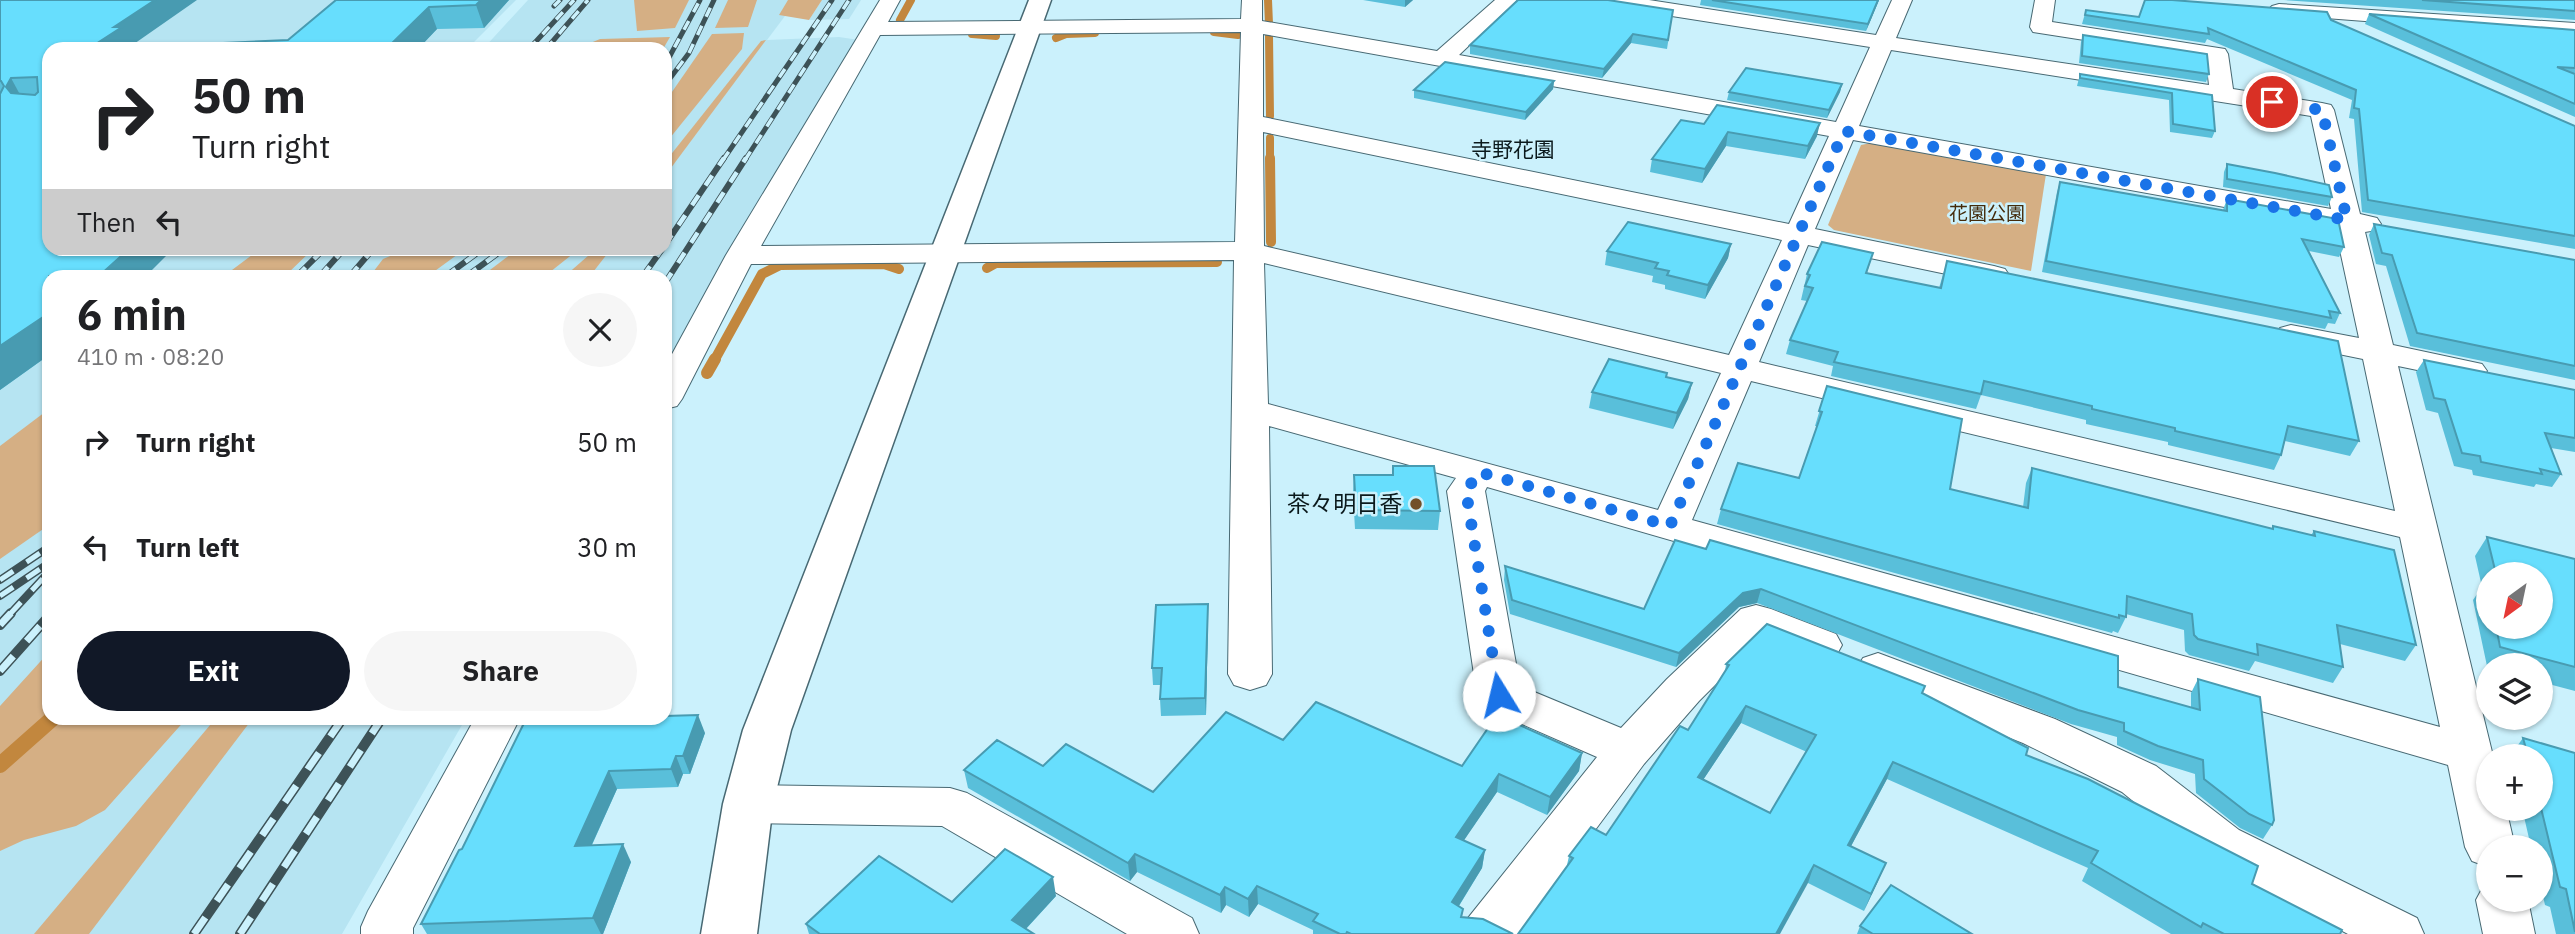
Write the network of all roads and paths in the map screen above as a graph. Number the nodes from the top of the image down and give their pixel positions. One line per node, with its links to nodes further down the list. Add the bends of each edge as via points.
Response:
1 (890, 0): 14 (street)
2 (1252, 0): 13 (street)
3 (1507, 0): 18 (street)
4 (1608, 0): 17 (street)
5 (1902, 0): 17 (street)
6 (2045, 0): 19 (street, via 2041,27 2217,54)
7 (2285, 0): 10 (street)
8 (2476, 0): 12 (street)
9 (2255, 8): 10 (street)
10 (2313, 12): 12 (street); 16 (street)
11 (1035, 14): 13 (street); 14 (street); 26 (street)
12 (2505, 24): 15 (street)
13 (1251, 25): 18 (street); 20 (street)
14 (872, 29): 27 (street)
15 (2575, 30)
16 (2377, 40)
17 (1884, 42): 19 (street); 21 (street)
18 (1442, 59): 21 (street)
19 (2222, 94): 22 (street, via 2322,110)
20 (1251, 122): 24 (street); 25 (street)
21 (1844, 131): 22 (street); 24 (street)
22 (2347, 220): 23 (street); 30 (street)
23 (2388, 228)
24 (1799, 236): 28 (street); 31 (street)
25 (1248, 251): 26 (street); 31 (street); 34 (street)
26 (946, 254): 27 (street); 42 (street, via 767,730)
27 (741, 255): 33 (street)
28 (2028, 282)
29 (2256, 328): 30 (street)
30 (2378, 352): 32 (street); 37 (street)
31 (1741, 370): 36 (street); 37 (street)
32 (2496, 376)
33 (672, 386)
34 (1251, 410): 35 (street); 38 (street)
35 (1479, 472): 36 (street); 40 (street, via 1466,491 1499,695)
36 (1670, 526): 41 (street)
37 (2418, 529): 41 (street)
38 (1251, 674)
39 (493, 725): 45 (street)
40 (1628, 751): 48 (street); 49 (street, via 1756,619 2039,731 2139,779 2221,844)
41 (2469, 753): 43 (street)
42 (748, 804): 46 (street); 47 (street, via 950,807)
43 (2487, 835)
44 (2505, 912): 50 (street)
45 (387, 934)
46 (729, 934)
47 (1172, 934)
48 (1487, 934)
49 (2398, 934)
50 (2510, 934)

